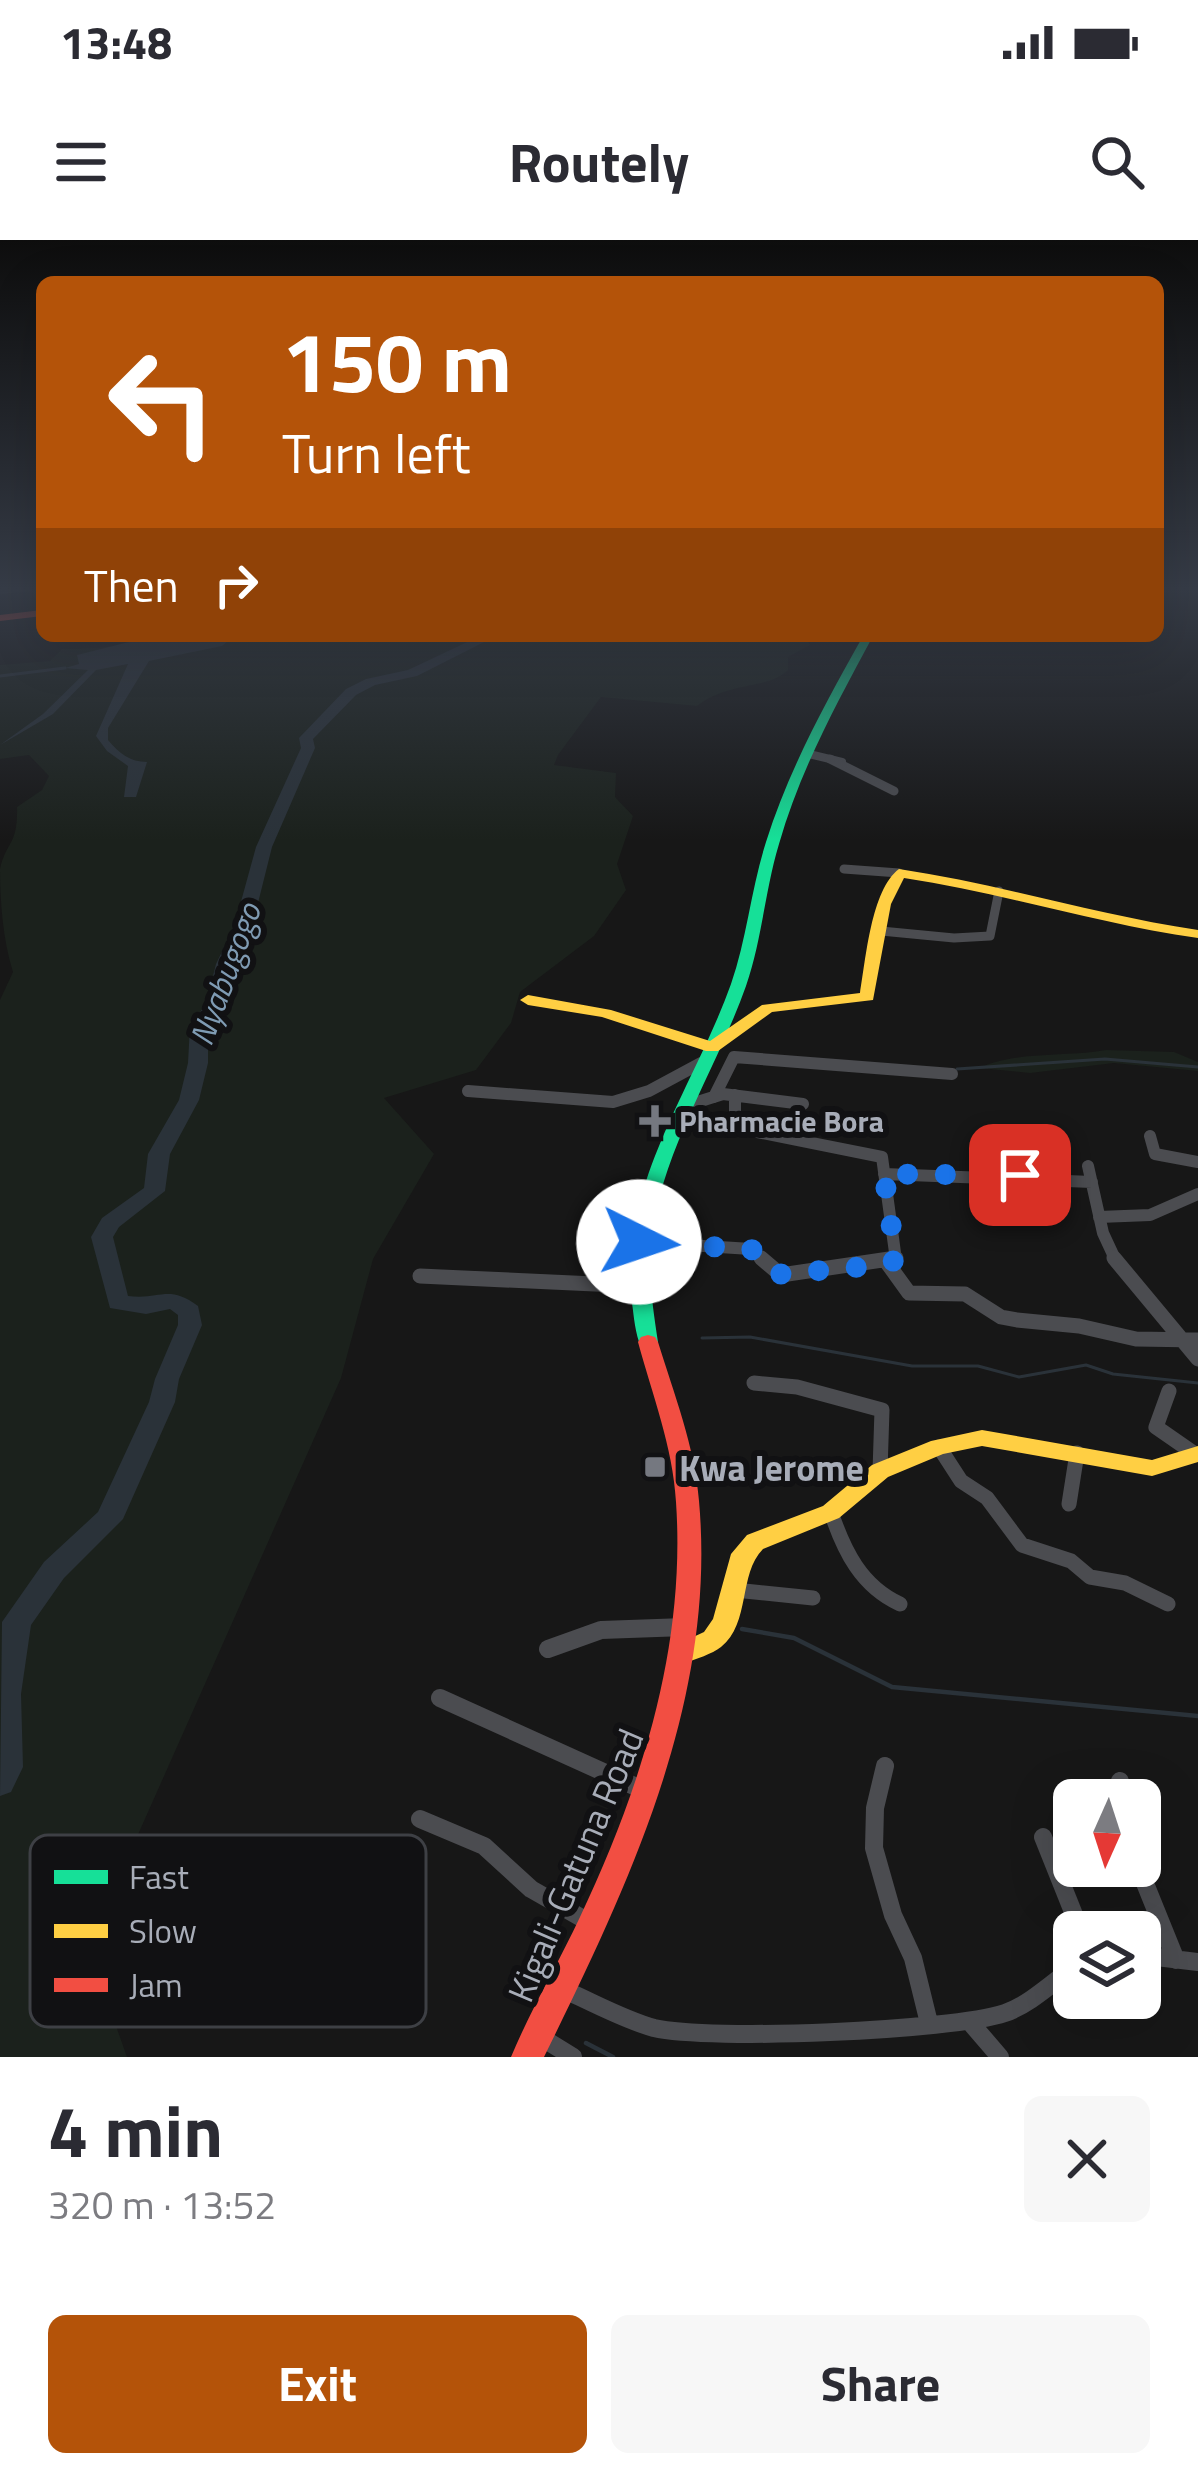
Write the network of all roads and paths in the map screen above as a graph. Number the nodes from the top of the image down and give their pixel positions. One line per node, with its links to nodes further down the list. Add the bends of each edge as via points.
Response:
1 (844, 672): 5 (main road, Kigali-Gatuna Road, via 810,732)
2 (848, 672): 3 (main road, Kigali-Gatuna Road)
3 (809, 754): 4 (street); 5 (main road, Kigali-Gatuna Road)
4 (894, 790)
5 (791, 794): 12 (main road, Kigali-Gatuna Road, via 736,991)
6 (844, 869): 7 (street)
7 (898, 873): 8 (main road); 9 (main road)
8 (999, 891): 9 (street, via 990,936); 10 (main road)
9 (881, 931): 12 (main road, via 867,997 783,1002 738,1022)
10 (1198, 934)
11 (528, 1000): 12 (main road, via 575,1005)
12 (710, 1054): 14 (street, via 625,1100); 18 (main road, Kigali-Gatuna Road)
13 (952, 1074): 16 (street, via 734,1057)
14 (468, 1091)
15 (734, 1095): 16 (street); 17 (street); 21 (street, via 739,1126 882,1157)
16 (714, 1097): 18 (street)
17 (803, 1104)
18 (688, 1105): 24 (main road, Kigali-Gatuna Road)
19 (1150, 1136): 20 (street, via 1155,1154)
20 (1198, 1162)
21 (884, 1174): 23 (street, via 1090,1174); 25 (street, via 896,1260)
22 (1198, 1193): 23 (street, via 1150,1215)
23 (1099, 1217): 29 (street, via 1114,1257)
24 (639, 1242): 25 (street, via 751,1249 781,1274); 27 (main road, Kigali-Gatuna Road)
25 (888, 1264): 29 (street, via 909,1293 964,1294 1001,1317)
26 (420, 1276): 27 (street)
27 (639, 1286): 43 (main road, Kigali-Gatuna Road, via 684,1472)
28 (1198, 1340): 29 (street)
29 (1181, 1341): 30 (street)
30 (1198, 1358)
31 (754, 1383): 36 (street, via 882,1410)
32 (1169, 1391): 35 (street, via 1156,1427)
33 (939, 1447): 34 (main road, via 982,1438); 36 (main road); 42 (street, via 1022,1545)
34 (1077, 1453): 35 (main road, via 1152,1468); 37 (street)
35 (1196, 1454)
36 (880, 1471): 38 (main road)
37 (1069, 1504)
38 (831, 1512): 39 (main road, via 755,1542 743,1554); 41 (street, via 844,1552)
39 (734, 1590): 40 (street); 45 (main road, via 713,1639)
40 (813, 1598)
41 (900, 1604)
42 (1168, 1604)
43 (686, 1627): 44 (street, via 601,1630); 45 (main road, Kigali-Gatuna Road)
44 (548, 1649)
45 (686, 1652): 48 (main road, Kigali-Gatuna Road)
46 (440, 1698): 48 (street)
47 (885, 1766): 59 (street, via 874,1849)
48 (650, 1793): 53 (main road, Kigali-Gatuna Road)
49 (420, 1819): 53 (street, via 484,1846 556,1907)
50 (1042, 1837): 52 (street)
51 (1149, 1887): 55 (street)
52 (1072, 1911)
53 (593, 1924): 57 (main road, Kigali-Gatuna Road)
54 (1161, 1958): 55 (street)
55 (1191, 1963)
56 (1053, 1981): 58 (street, via 1009,2012)
57 (562, 1989): 59 (street, via 680,2032); 60 (main road, Kigali-Gatuna Road)
58 (969, 2021): 59 (street); 63 (street)
59 (929, 2024)
60 (538, 2035): 61 (main road, Kigali-Gatuna Road); 62 (street)
61 (527, 2057)
62 (573, 2057)
63 (1000, 2057)

